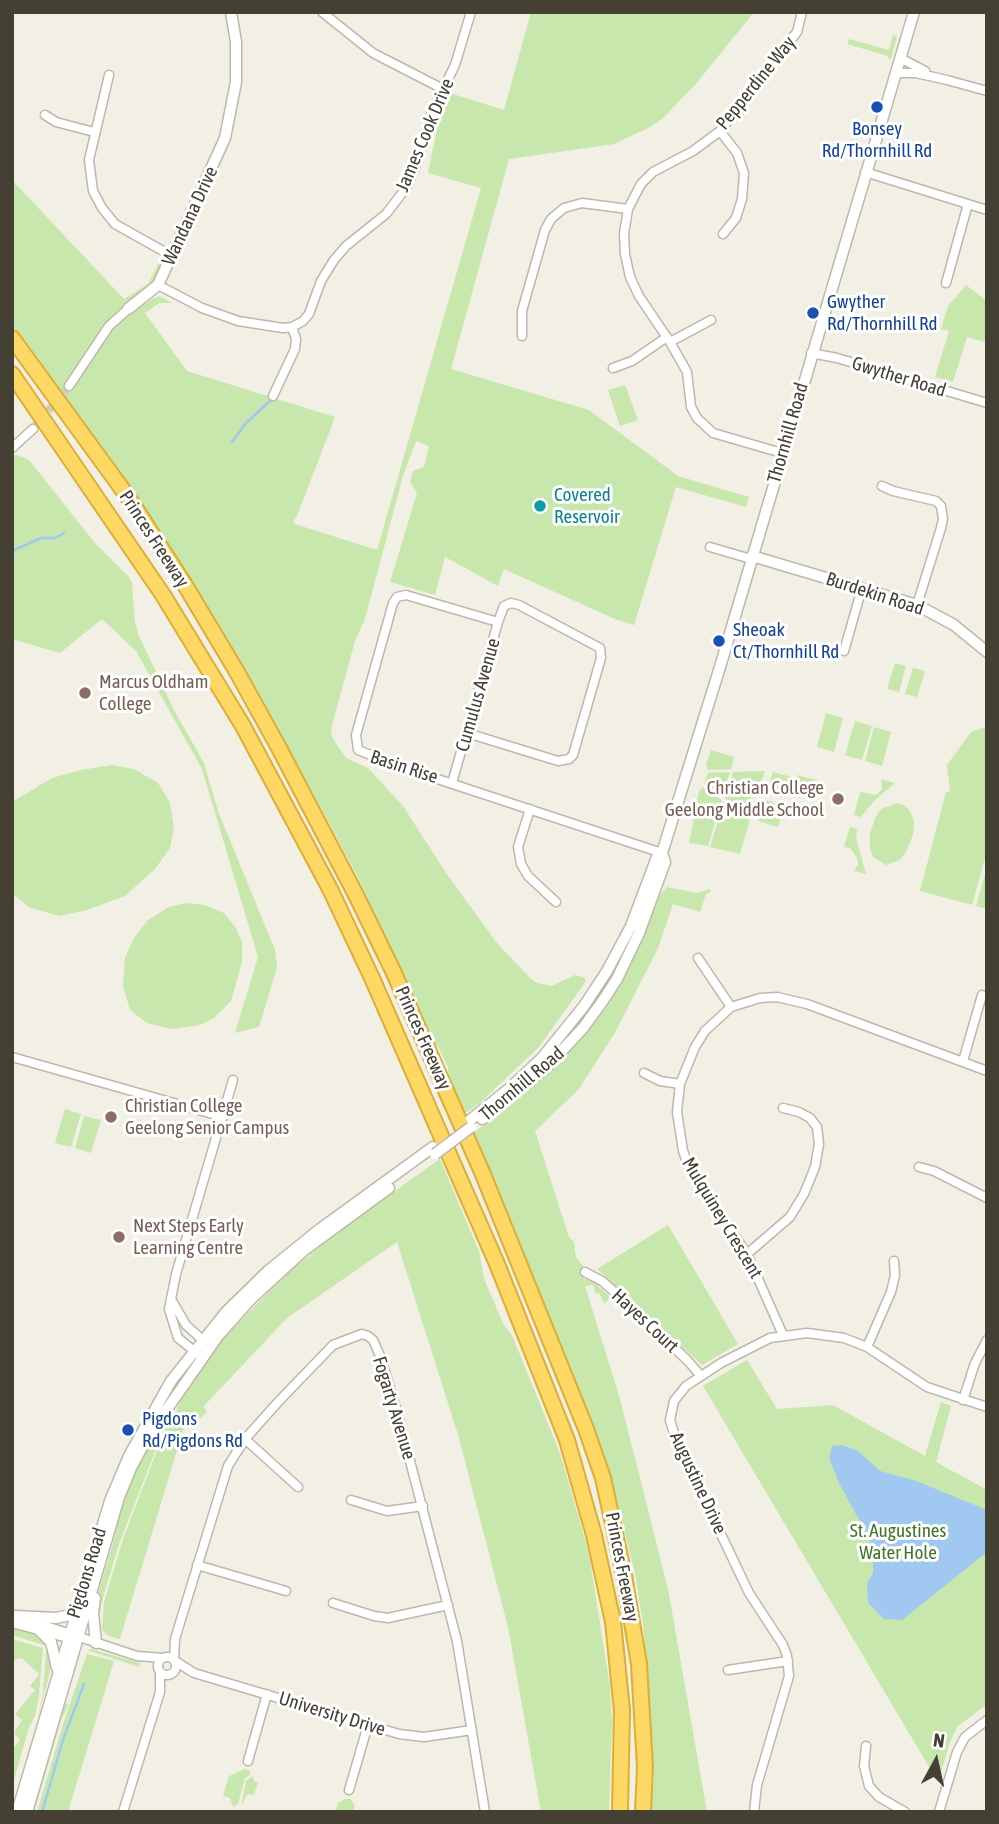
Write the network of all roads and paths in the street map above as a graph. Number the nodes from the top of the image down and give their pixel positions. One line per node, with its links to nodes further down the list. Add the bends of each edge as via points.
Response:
1 (231, 12): 20 (street, Wandana Drive, via 236,82 229,124)
2 (322, 12): 10 (street, via 373,52)
3 (471, 12): 10 (street, James Cook Drive, via 456,65)
4 (802, 12): 13 (street, Pepperdine Way, via 797,32)
5 (914, 12): 6 (street, Thornhill Road)
6 (900, 58): 7 (street, Thornhill Road); 9 (street)
7 (895, 73): 9 (street); 15 (street, Thornhill Road)
8 (109, 75): 14 (street)
9 (947, 80): 11 (street)
10 (443, 89): 25 (street, James Cook Drive, via 406,188 386,214 334,260 309,314)
11 (987, 91)
12 (45, 115): 14 (street)
13 (720, 131): 17 (street, Pepperdine Way, via 653,172); 19 (street, via 737,153 744,173 736,218)
14 (94, 132): 20 (street, via 89,171 102,208 121,228)
15 (865, 172): 16 (street); 29 (street, Thornhill Road)
16 (968, 204): 18 (street); 21 (street)
17 (628, 209): 26 (street, via 582,203 564,208 551,219 522,311); 28 (street, Pepperdine Way, via 625,254 630,277)
18 (987, 210)
19 (723, 234)
20 (172, 256): 22 (street, Wandana Drive)
21 (946, 283)
22 (158, 285): 23 (street, Wandana Drive); 25 (street, via 226,318)
23 (128, 309): 32 (street, Wandana Drive, via 108,326)
24 (711, 320): 28 (street)
25 (292, 327): 33 (street, via 295,349)
26 (522, 336)
27 (12, 338): 114 (highway, Princes Freeway, via 128,497 237,672 356,895 482,1172 603,1478 639,1664)
28 (668, 339): 30 (street); 37 (street, Pepperdine Way, via 687,372 691,407 701,424 713,433)
29 (811, 353): 34 (street, Gwyther Road); 37 (street, Thornhill Road)
30 (613, 368)
31 (12, 374): 113 (highway, Princes Freeway, via 163,596 243,726 330,889 497,1264 567,1440 597,1547 613,1622 622,1710)
32 (69, 386)
33 (273, 396)
34 (987, 403)
35 (33, 429): 36 (street)
36 (12, 448)
37 (782, 453): 40 (street, Thornhill Road)
38 (882, 486): 42 (street, via 941,506 941,528)
39 (710, 547): 40 (street)
40 (751, 557): 41 (street, Burdekin Road); 49 (street, Thornhill Road)
41 (863, 589): 42 (street, Burdekin Road); 44 (street)
42 (917, 605): 45 (street, Burdekin Road, via 954,625)
43 (498, 622): 46 (street, Cumulus Avenue); 46 (street, Cumulus Avenue, via 504,607 519,605 600,648 601,658 569,759 558,761); 47 (street, Basin Rise, via 406,595 393,603 356,745 362,753)
44 (844, 651)
45 (987, 652)
46 (467, 733): 47 (street, Cumulus Avenue)
47 (452, 783): 48 (street, Basin Rise)
48 (530, 809): 49 (street, Basin Rise); 50 (street, via 518,847 521,864)
49 (662, 853): 62 (street, Thornhill Road, via 656,858 631,926 584,1006 533,1066)
50 (556, 902)
51 (698, 958): 53 (street)
52 (982, 995): 55 (street)
53 (731, 1007): 55 (street, Mulquiney Crescent, via 761,998 794,1000); 59 (street, Mulquiney Crescent, via 705,1031)
54 (12, 1057): 61 (street)
55 (963, 1061): 56 (street, Mulquiney Crescent)
56 (987, 1071)
57 (644, 1073): 59 (street)
58 (233, 1080): 61 (street)
59 (680, 1084): 65 (street, Mulquiney Crescent, via 677,1112 682,1151)
60 (783, 1108): 65 (street, via 799,1112 817,1126 815,1167 790,1217)
61 (223, 1117): 68 (street)
62 (434, 1150): 71 (street, Pigdons Road, via 277,1263 226,1312)
63 (919, 1167): 64 (street)
64 (987, 1198)
65 (747, 1254): 69 (street, Mulquiney Crescent)
66 (894, 1261): 72 (street, via 891,1292)
67 (586, 1272): 74 (street, Hayes Court, via 636,1311)
68 (172, 1299): 71 (street, via 186,1325); 73 (street, via 169,1311 176,1335)
69 (783, 1335): 72 (street, Augustine Drive, via 825,1334); 74 (street, Augustine Drive)
70 (987, 1340): 75 (street)
71 (206, 1343): 73 (street, Pigdons Road)
72 (867, 1346): 75 (street, Augustine Drive, via 927,1387)
73 (198, 1354): 80 (street, Pigdons Road, via 127,1475); 86 (street, Pigdons Road, via 156,1405 126,1461)
74 (700, 1375): 95 (street, Augustine Drive, via 674,1401 672,1429 749,1593 783,1645)
75 (963, 1400): 76 (street, Augustine Drive)
76 (987, 1406)
77 (245, 1439): 78 (street); 81 (street, Fogarty Avenue, via 332,1346 362,1334 368,1336 380,1358); 82 (street, Fogarty Avenue, via 228,1466)
78 (298, 1487)
79 (351, 1500): 81 (street, via 387,1511)
80 (117, 1506): 89 (street, Pigdons Road); 91 (street, via 94,1602)
81 (423, 1506): 85 (street, Fogarty Avenue)
82 (197, 1565): 83 (street); 90 (street, Fogarty Avenue)
83 (286, 1591)
84 (333, 1604): 85 (street, via 388,1618)
85 (447, 1605): 105 (street, Fogarty Avenue)
86 (75, 1614): 87 (street); 89 (street, Pigdons Road)
87 (13, 1618): 88 (street); 89 (street)
88 (40, 1631): 89 (street); 98 (street, via 52,1645)
89 (72, 1636): 91 (street); 98 (street, Pigdons Road); 110 (street, Pigdons Road)
90 (175, 1639): 93 (street); 94 (street)
91 (96, 1643): 92 (street)
92 (137, 1656): 93 (street); 97 (street)
93 (163, 1658): 94 (street); 97 (street)
94 (175, 1661): 99 (street, University Drive); 100 (street)
95 (788, 1661): 96 (street); 115 (street, via 789,1676 757,1785)
96 (728, 1670)
97 (160, 1671): 100 (street); 101 (street)
98 (58, 1672): 109 (street, Pigdons Road)
99 (194, 1673): 100 (street, University Drive); 102 (street, University Drive)
100 (172, 1674): 101 (street)
101 (160, 1692): 111 (street)
102 (267, 1694): 104 (street, University Drive); 107 (street)
103 (987, 1720): 117 (street, via 965,1737 957,1752)
104 (368, 1725): 105 (street, University Drive, via 414,1737); 108 (street)
105 (472, 1730): 112 (street, Fogarty Avenue)
106 (866, 1746): 116 (street, via 869,1786)
107 (248, 1762)
108 (349, 1790)
109 (17, 1812)
110 (27, 1812)
111 (123, 1812)
112 (485, 1812)
113 (620, 1812)
114 (643, 1812)
115 (754, 1812)
116 (905, 1812)
117 (939, 1812)

